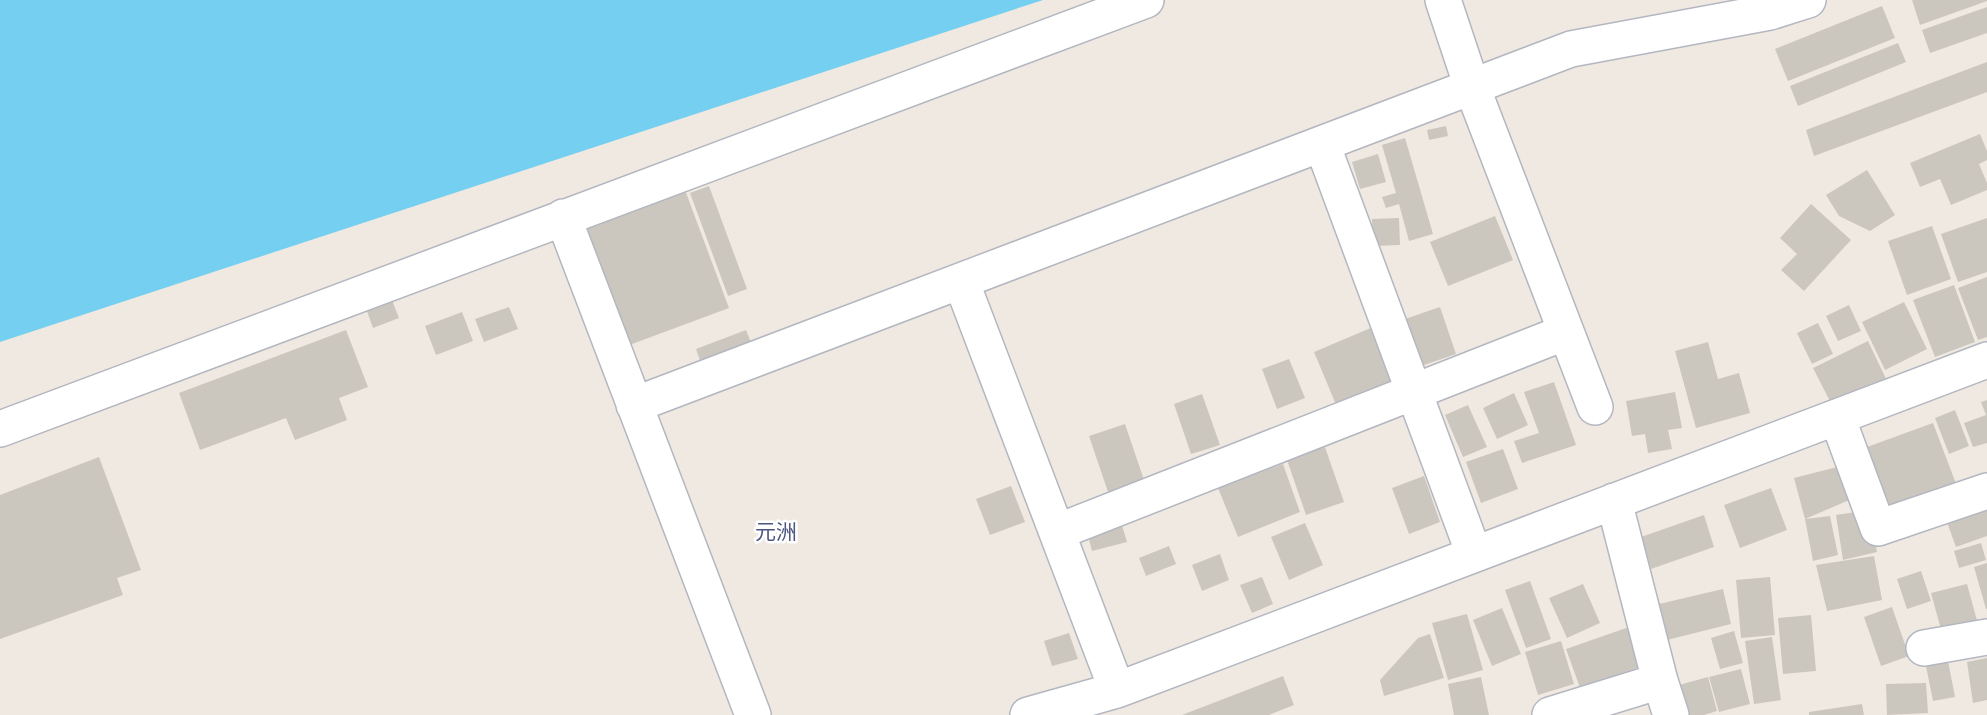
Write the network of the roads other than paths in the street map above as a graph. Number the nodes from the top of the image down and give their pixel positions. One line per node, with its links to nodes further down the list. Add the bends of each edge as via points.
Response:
1 (1146, 0): 6 (street)
2 (1443, 0): 4 (street)
3 (1808, 0): 4 (street, via 1770,12 1571,49)
4 (1472, 87): 5 (street); 8 (street)
5 (1321, 144): 7 (street); 10 (street)
6 (563, 217): 11 (street); 14 (street)
7 (961, 281): 11 (street); 17 (street)
8 (1566, 332): 10 (street); 12 (street)
9 (1987, 360): 13 (street)
10 (1414, 392): 17 (street); 18 (street)
11 (634, 405): 23 (street)
12 (1595, 407)
13 (1837, 417): 15 (street, via 1878,528); 16 (street)
14 (0, 429)
15 (1987, 491)
16 (1614, 501): 18 (street); 21 (street)
17 (1057, 533): 22 (street)
18 (1475, 554): 22 (street)
19 (1987, 637): 20 (street)
20 (1924, 648)
21 (1660, 681): 25 (street); 26 (street)
22 (1117, 690): 24 (street)
23 (753, 715)
24 (1028, 715)
25 (1550, 715)
26 (1671, 715)

